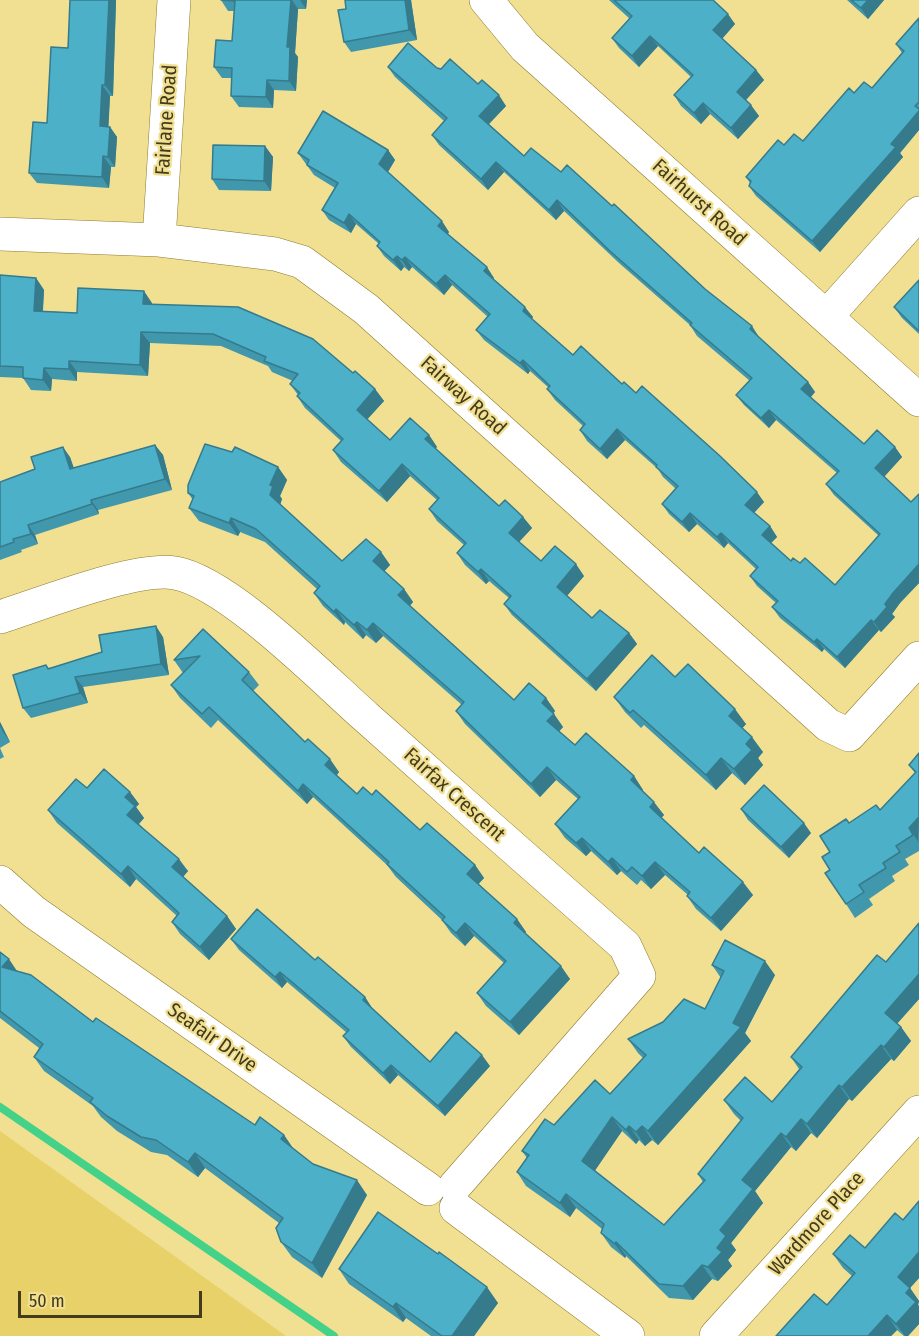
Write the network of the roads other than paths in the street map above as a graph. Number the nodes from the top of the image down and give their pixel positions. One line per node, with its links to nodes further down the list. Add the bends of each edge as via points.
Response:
1 (174, 0): 5 (street, Fairlane Road)
2 (486, 0): 6 (street, Fairhurst Road, via 525,47)
3 (919, 213): 6 (street)
4 (0, 234): 5 (street, Fairway Road)
5 (159, 240): 9 (street, Fairway Road, via 275,254 302,262 330,280 828,725 849,735)
6 (827, 316): 7 (street, Fairhurst Road)
7 (919, 400)
8 (0, 617): 12 (street, Fairfax Crescent, via 156,572 175,573 216,589 625,946 639,976)
9 (919, 658)
10 (0, 882): 12 (street, Seafair Drive, via 34,912)
11 (919, 1112): 14 (street, Wardmore Place)
12 (446, 1195): 13 (street, Seafair Drive)
13 (628, 1336)
14 (716, 1336)

